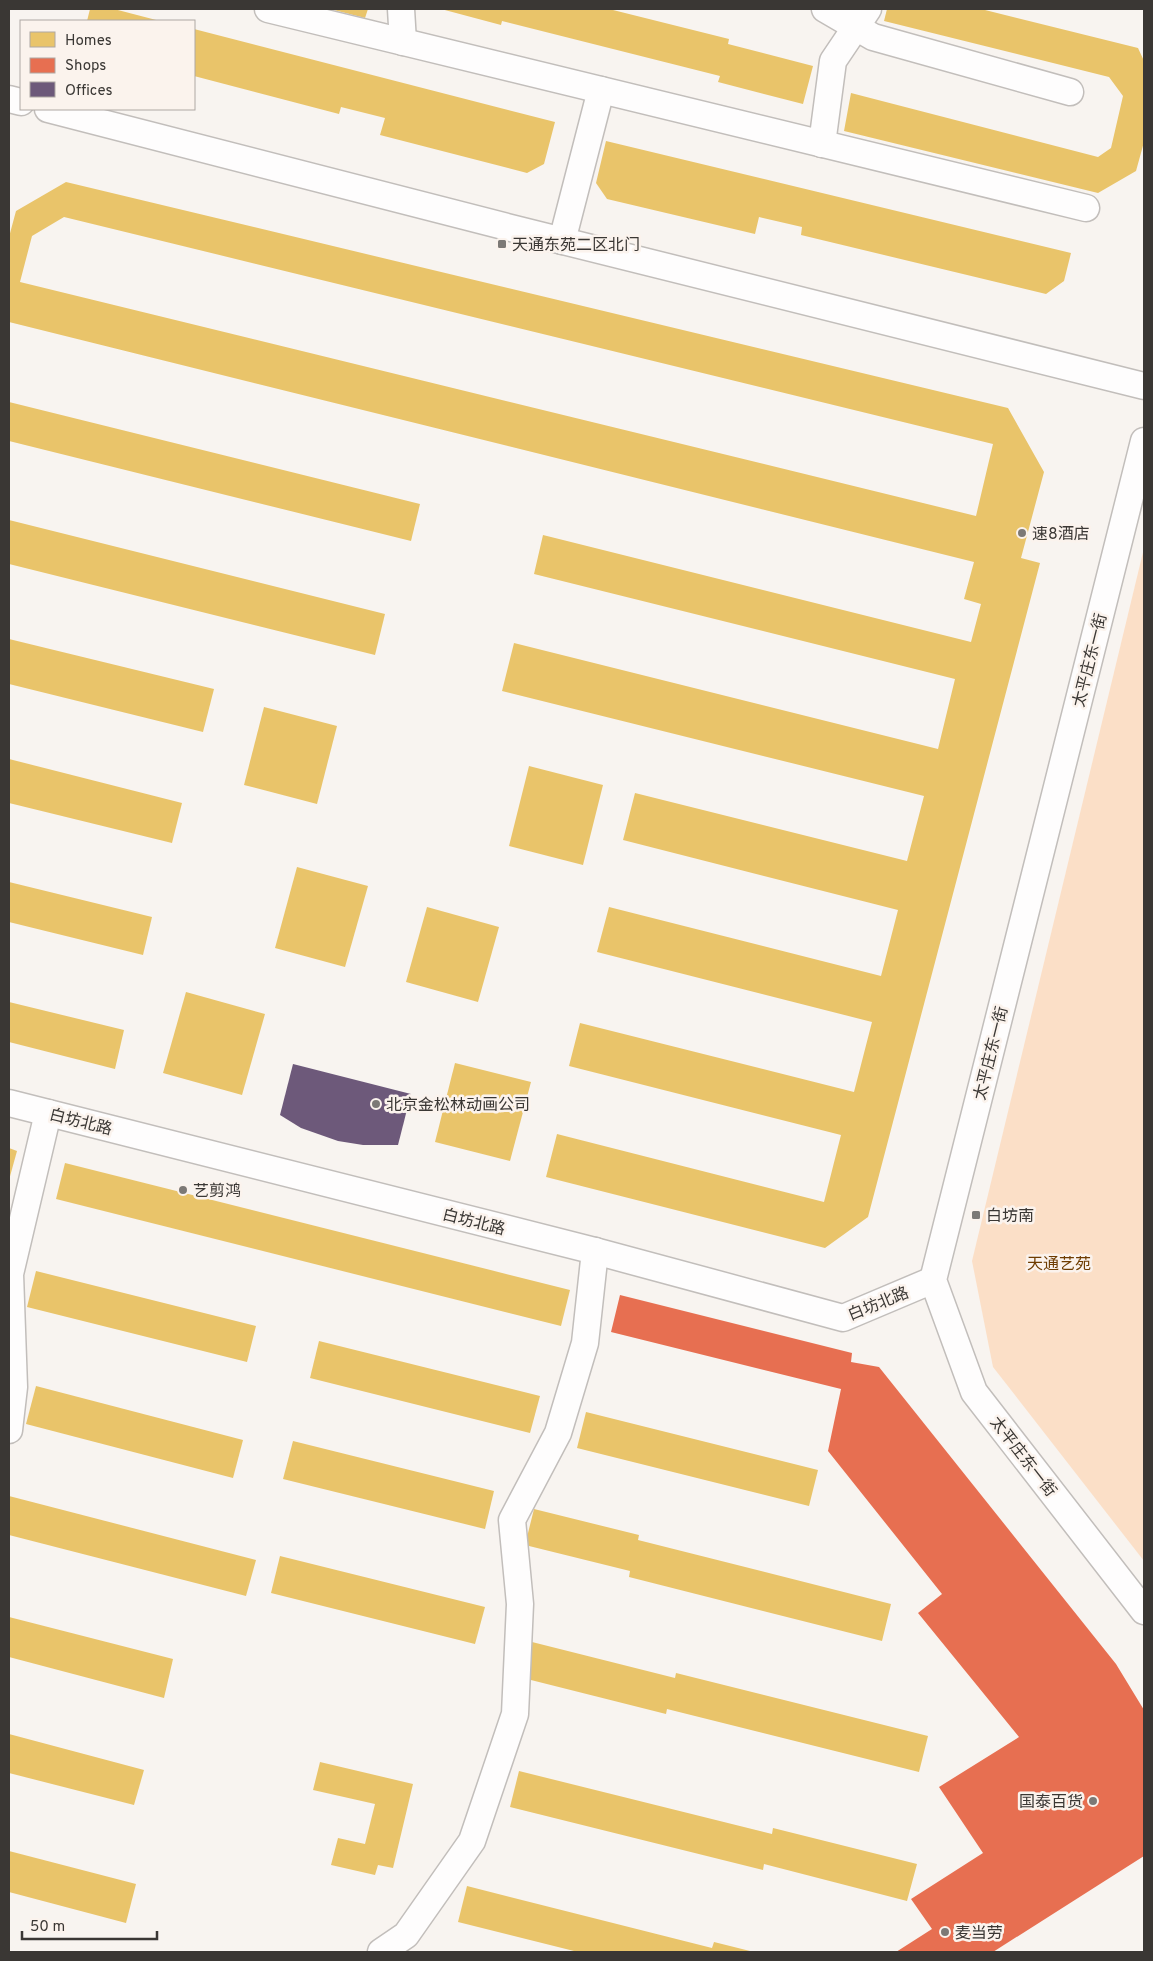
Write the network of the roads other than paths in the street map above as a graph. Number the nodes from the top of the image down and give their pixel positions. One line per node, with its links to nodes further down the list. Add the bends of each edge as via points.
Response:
1 (268, 9): 5 (street)
2 (401, 9): 5 (street)
3 (825, 9): 4 (street)
4 (862, 17): 7 (street, via 873,37); 9 (street, via 833,61)
5 (403, 42): 6 (street)
6 (601, 90): 9 (street); 11 (street)
7 (1070, 92)
8 (52, 110): 11 (street)
9 (822, 144): 10 (street)
10 (1086, 208)
11 (562, 241): 12 (street)
12 (1144, 386)
13 (1144, 441): 17 (street, 太平庄东一街)
14 (9, 1103): 15 (street, 白坊北路)
15 (48, 1113): 16 (street, 白坊北路); 18 (street, via 10,1274 14,1387)
16 (595, 1251): 17 (street, 白坊北路, via 843,1318); 20 (street, via 585,1343 561,1424 512,1520 520,1604 515,1714 472,1841 406,1935)
17 (933, 1280): 19 (street, 太平庄东一街, via 974,1392)
18 (9, 1430)
19 (1144, 1611)
20 (381, 1952)

